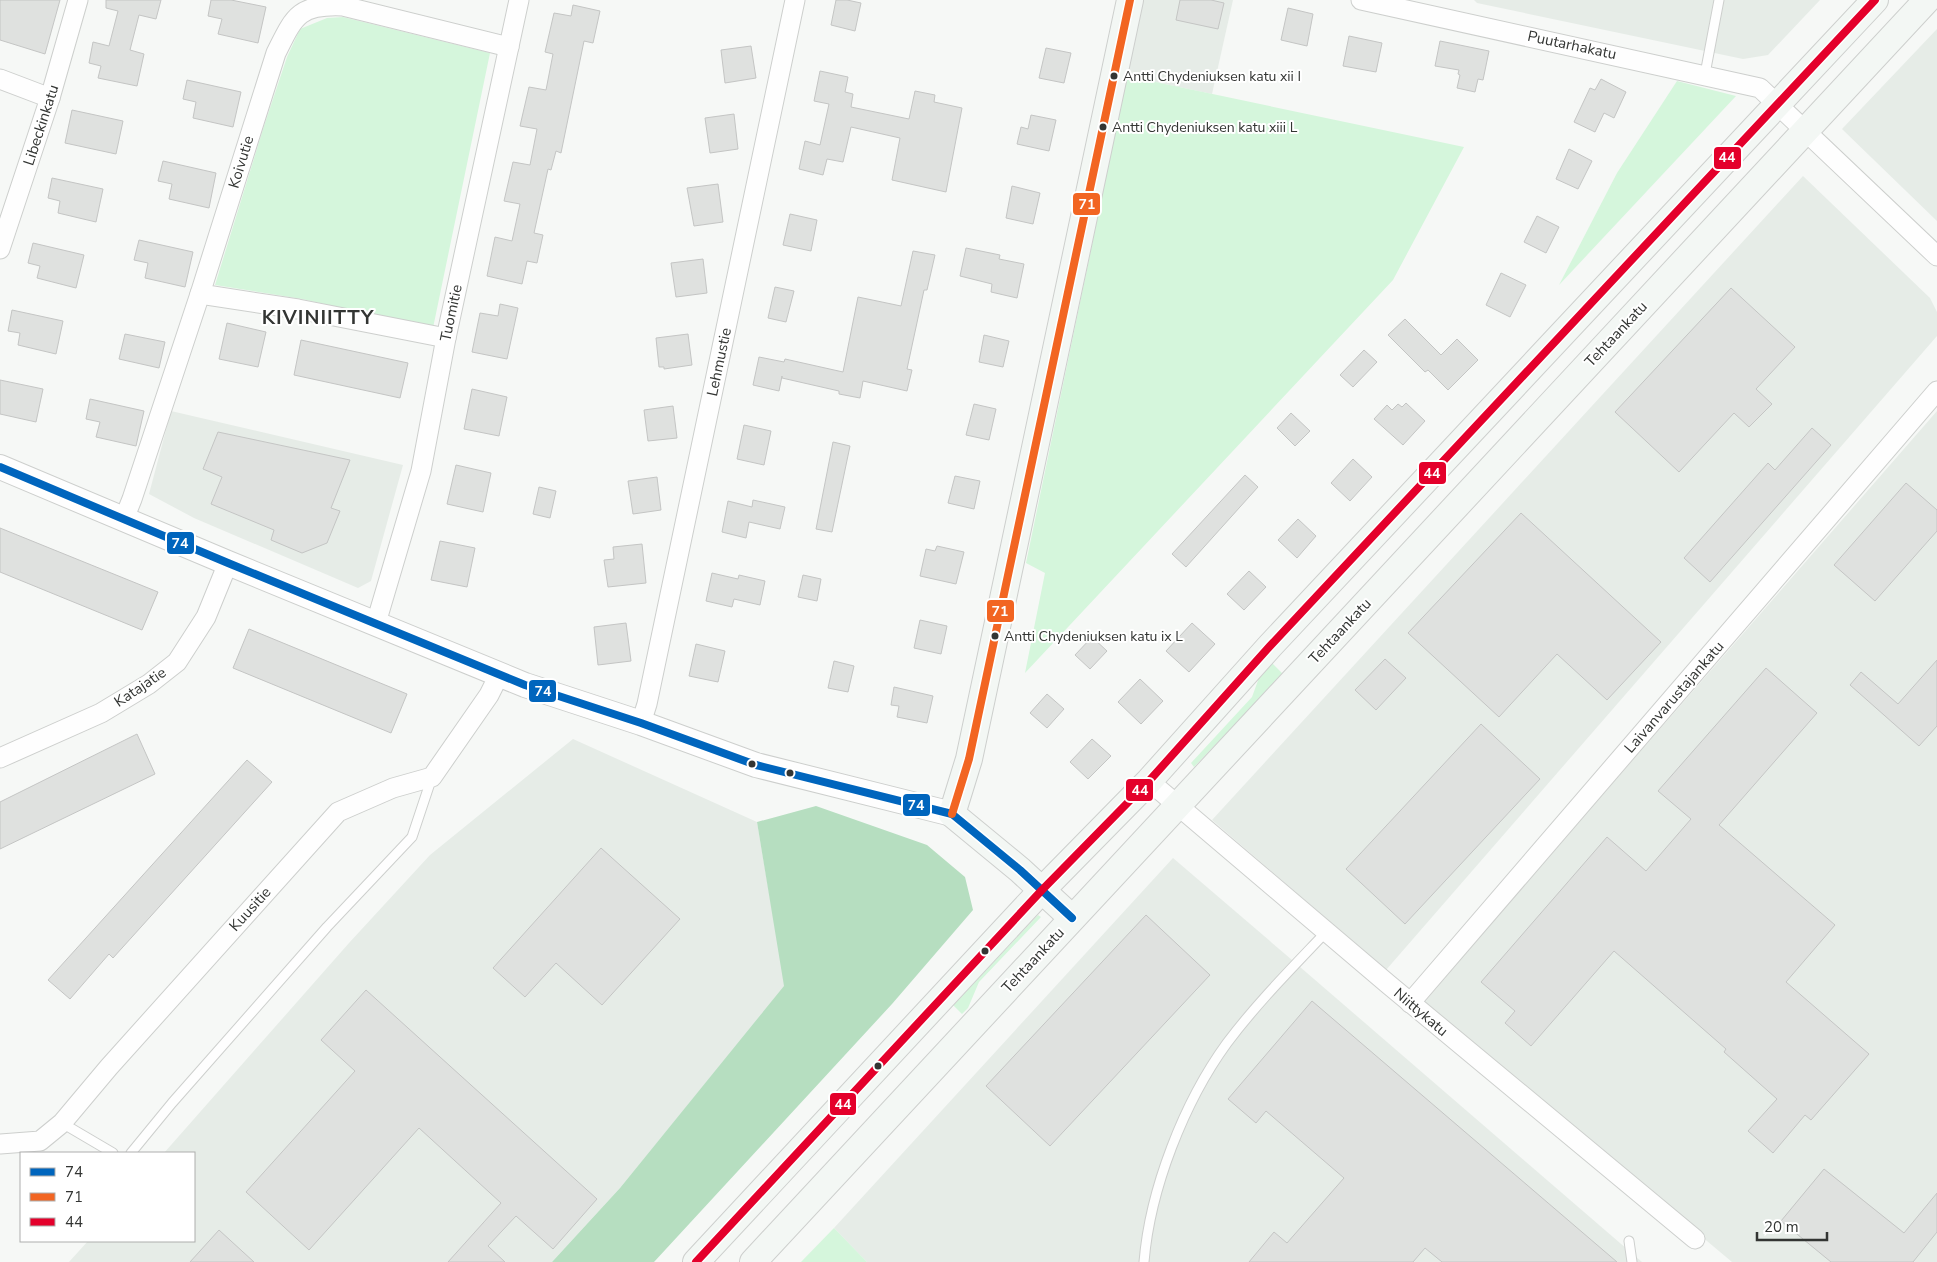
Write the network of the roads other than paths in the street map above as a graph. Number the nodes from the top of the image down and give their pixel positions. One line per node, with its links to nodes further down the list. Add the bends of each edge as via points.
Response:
1 (78, 0): 13 (street, Libeckinkatu)
2 (519, 0): 10 (street, Tuomitie)
3 (795, 0): 26 (street, Lehmustie)
4 (1130, 0): 31 (main road, via 969,759)
5 (1361, 0): 9 (street, Puutarhakatu)
6 (1719, 0): 11 (lane)
7 (1875, 0): 14 (main road)
8 (1927, 0): 15 (main road, Tehtaankatu)
9 (1431, 7): 11 (street, Puutarhakatu)
10 (509, 46): 18 (street, Koivutie, via 342,6 324,5 307,10 293,20 276,53); 19 (street, Tuomitie)
11 (1705, 74): 14 (street, Puutarhakatu, via 1760,88)
12 (0, 78): 13 (street)
13 (50, 98): 16 (street, Libeckinkatu)
14 (1777, 103): 15 (street, Puutarhakatu); 29 (main road)
15 (1806, 130): 17 (street, Puutarhakatu); 30 (main road, Tehtaankatu)
16 (0, 249)
17 (1937, 256)
18 (200, 294): 19 (street); 22 (street, Koivutie)
19 (446, 338): 24 (street, Tuomitie, via 421,471)
20 (1937, 391): 35 (street, Laivanvarustajankatu)
21 (0, 467): 22 (street)
22 (124, 519): 23 (street)
23 (228, 563): 24 (street); 27 (street, Katajatie, via 206,617 177,662 149,684 101,712)
24 (376, 624): 25 (street)
25 (499, 675): 26 (street); 28 (street, via 489,695)
26 (641, 723): 31 (street, via 756,765)
27 (0, 758)
28 (432, 777): 36 (street, Kuusitie, via 393,788 338,812); 39 (lane, via 412,837 314,942)
29 (1149, 780): 30 (street, Niittykatu); 32 (main road)
30 (1177, 805): 33 (main road, Tehtaankatu); 34 (street, Niittykatu)
31 (952, 814): 32 (main road)
32 (1042, 890): 33 (main road); 42 (main road)
33 (1072, 918): 43 (main road, Tehtaankatu)
34 (1326, 932): 35 (street, Niittykatu); 44 (lane, via 1252,1012 1209,1071 1175,1138 1163,1173)
35 (1410, 1003): 40 (street, Niittykatu)
36 (62, 1123): 37 (street, Kuusitie, via 40,1141); 38 (lane)
37 (0, 1144)
38 (111, 1152)
39 (132, 1152)
40 (1696, 1239)
41 (1629, 1241): 45 (lane)
42 (696, 1262)
43 (753, 1262)
44 (1144, 1262)
45 (1632, 1262)

